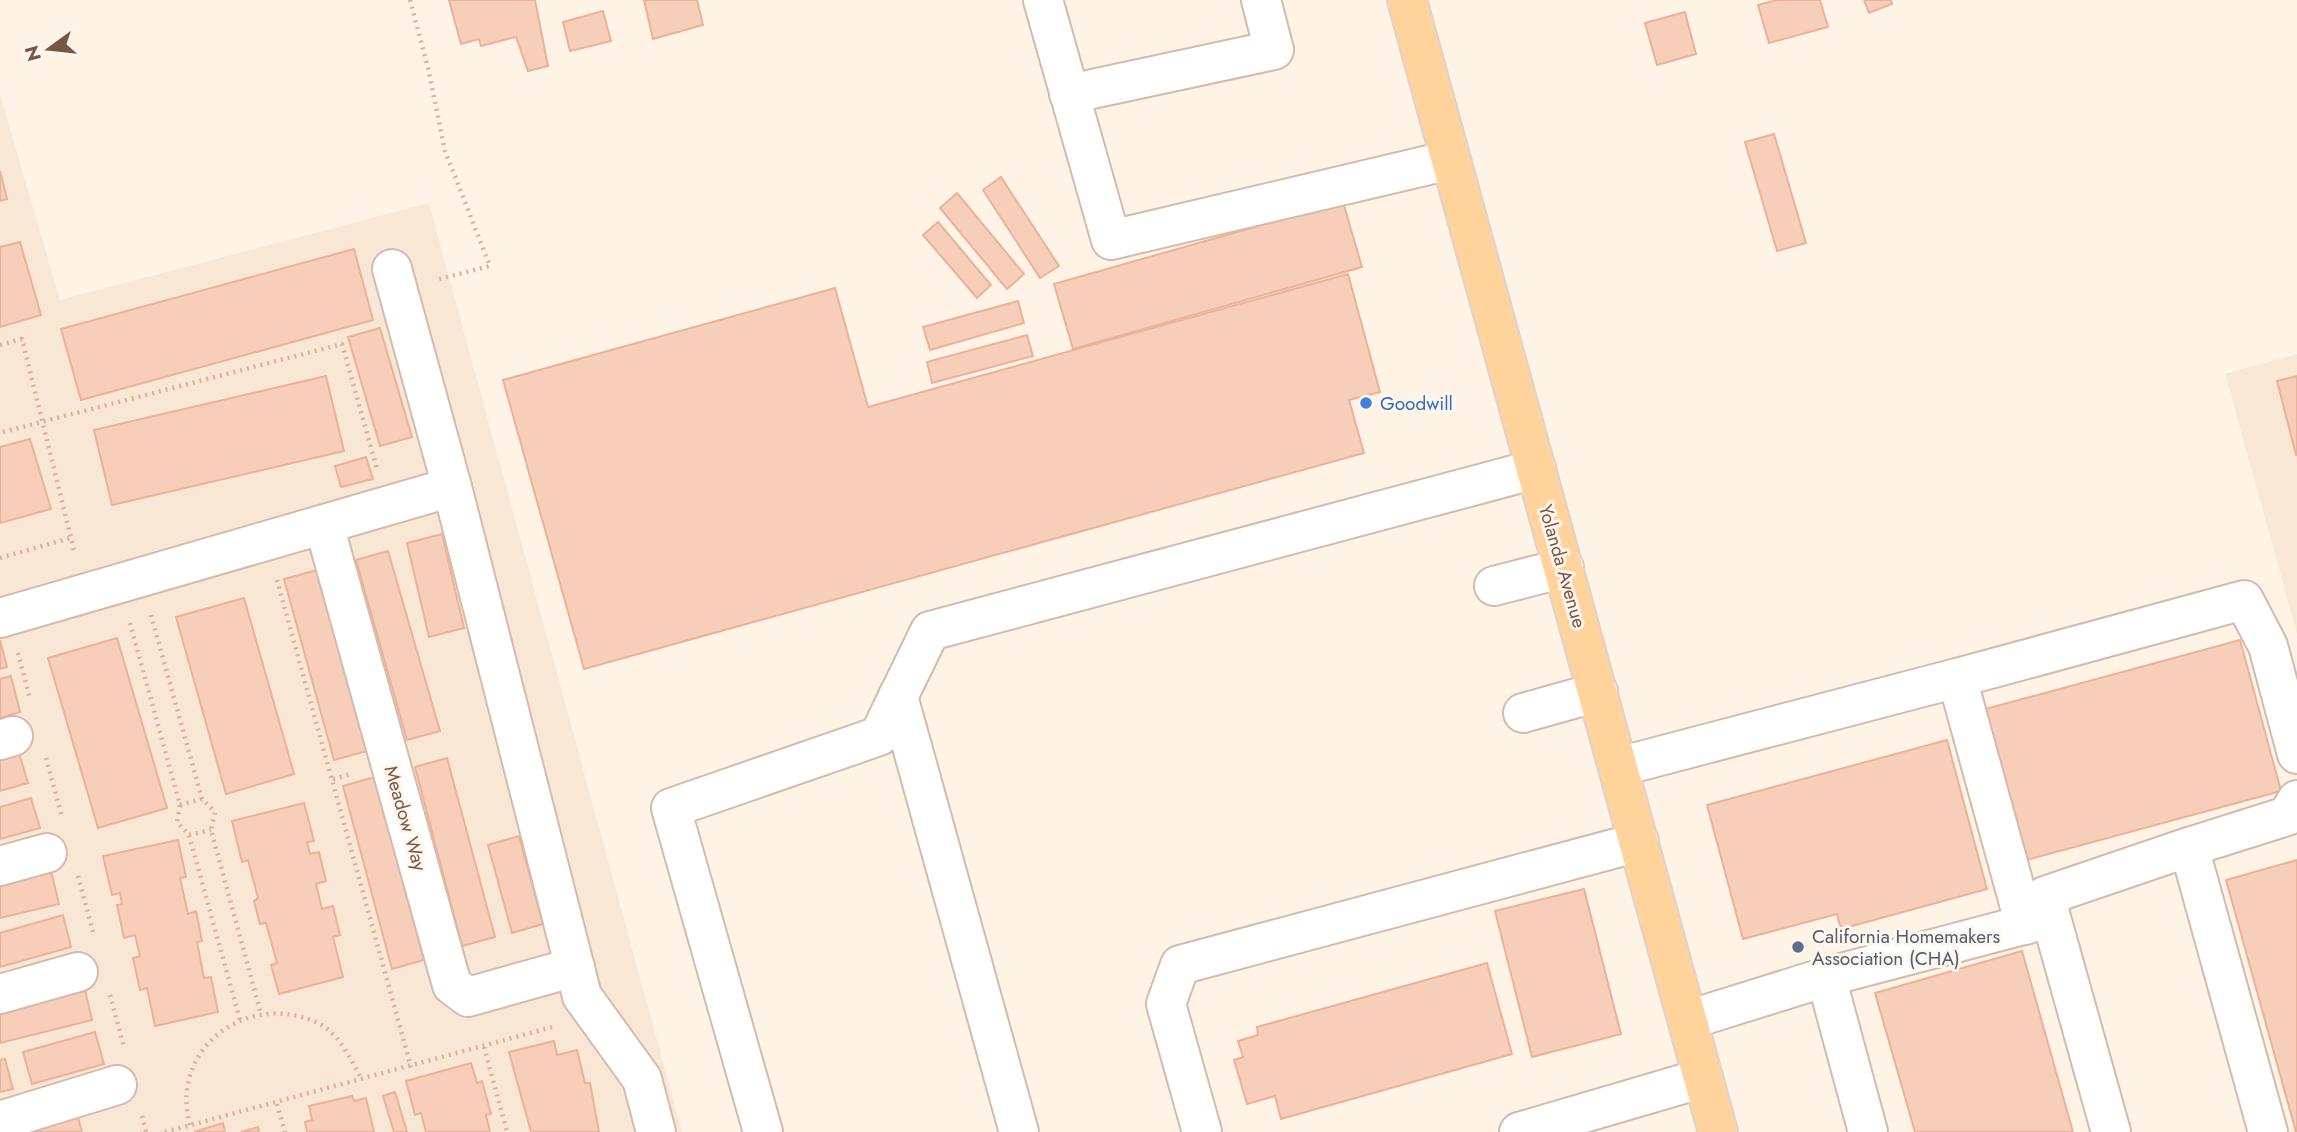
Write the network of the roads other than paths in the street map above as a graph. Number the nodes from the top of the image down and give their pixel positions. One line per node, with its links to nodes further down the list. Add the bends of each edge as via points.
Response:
1 (1043, 0): 4 (street)
2 (1261, 0): 4 (street, via 1274,50)
3 (1406, 0): 5 (main road, Yolanda Avenue)
4 (1069, 94): 5 (street, via 1111,240)
5 (1450, 160): 7 (main road, Yolanda Avenue)
6 (394, 280): 8 (street)
7 (1536, 469): 10 (main road, Yolanda Avenue); 15 (street, via 930,631)
8 (452, 487): 9 (street); 26 (street)
9 (324, 525): 12 (street); 26 (street, Meadow Way, via 452,985 468,997)
10 (1564, 568): 11 (street); 14 (main road, Yolanda Avenue)
11 (1494, 586)
12 (0, 618)
13 (1957, 678): 17 (street, via 2244,600 2268,646); 18 (street); 24 (street)
14 (1598, 692): 16 (street); 18 (main road, Yolanda Avenue)
15 (898, 696): 34 (street, via 879,736 671,808); 35 (street)
16 (1523, 713)
17 (2297, 754)
18 (1618, 767): 21 (main road, Yolanda Avenue)
19 (2297, 800): 22 (street, via 2287,816)
20 (55, 837): 23 (street)
21 (1639, 842): 29 (main road, Yolanda Avenue); 36 (street, via 1180,965 1166,1004)
22 (2189, 847): 24 (street, via 2045,896); 41 (street)
23 (0, 866)
24 (2038, 921): 27 (street); 40 (street)
25 (94, 968): 28 (street)
26 (560, 971): 33 (street, via 642,1079)
27 (1826, 978): 29 (street); 39 (street)
28 (0, 994)
29 (1688, 1020): 30 (main road, Yolanda Avenue)
30 (1703, 1078): 37 (street); 38 (main road, Yolanda Avenue)
31 (128, 1083): 32 (street)
32 (0, 1121)
33 (656, 1132)
34 (763, 1132)
35 (1019, 1132)
36 (1202, 1132)
37 (1519, 1132)
38 (1718, 1132)
39 (1868, 1132)
40 (2111, 1132)
41 (2268, 1132)

